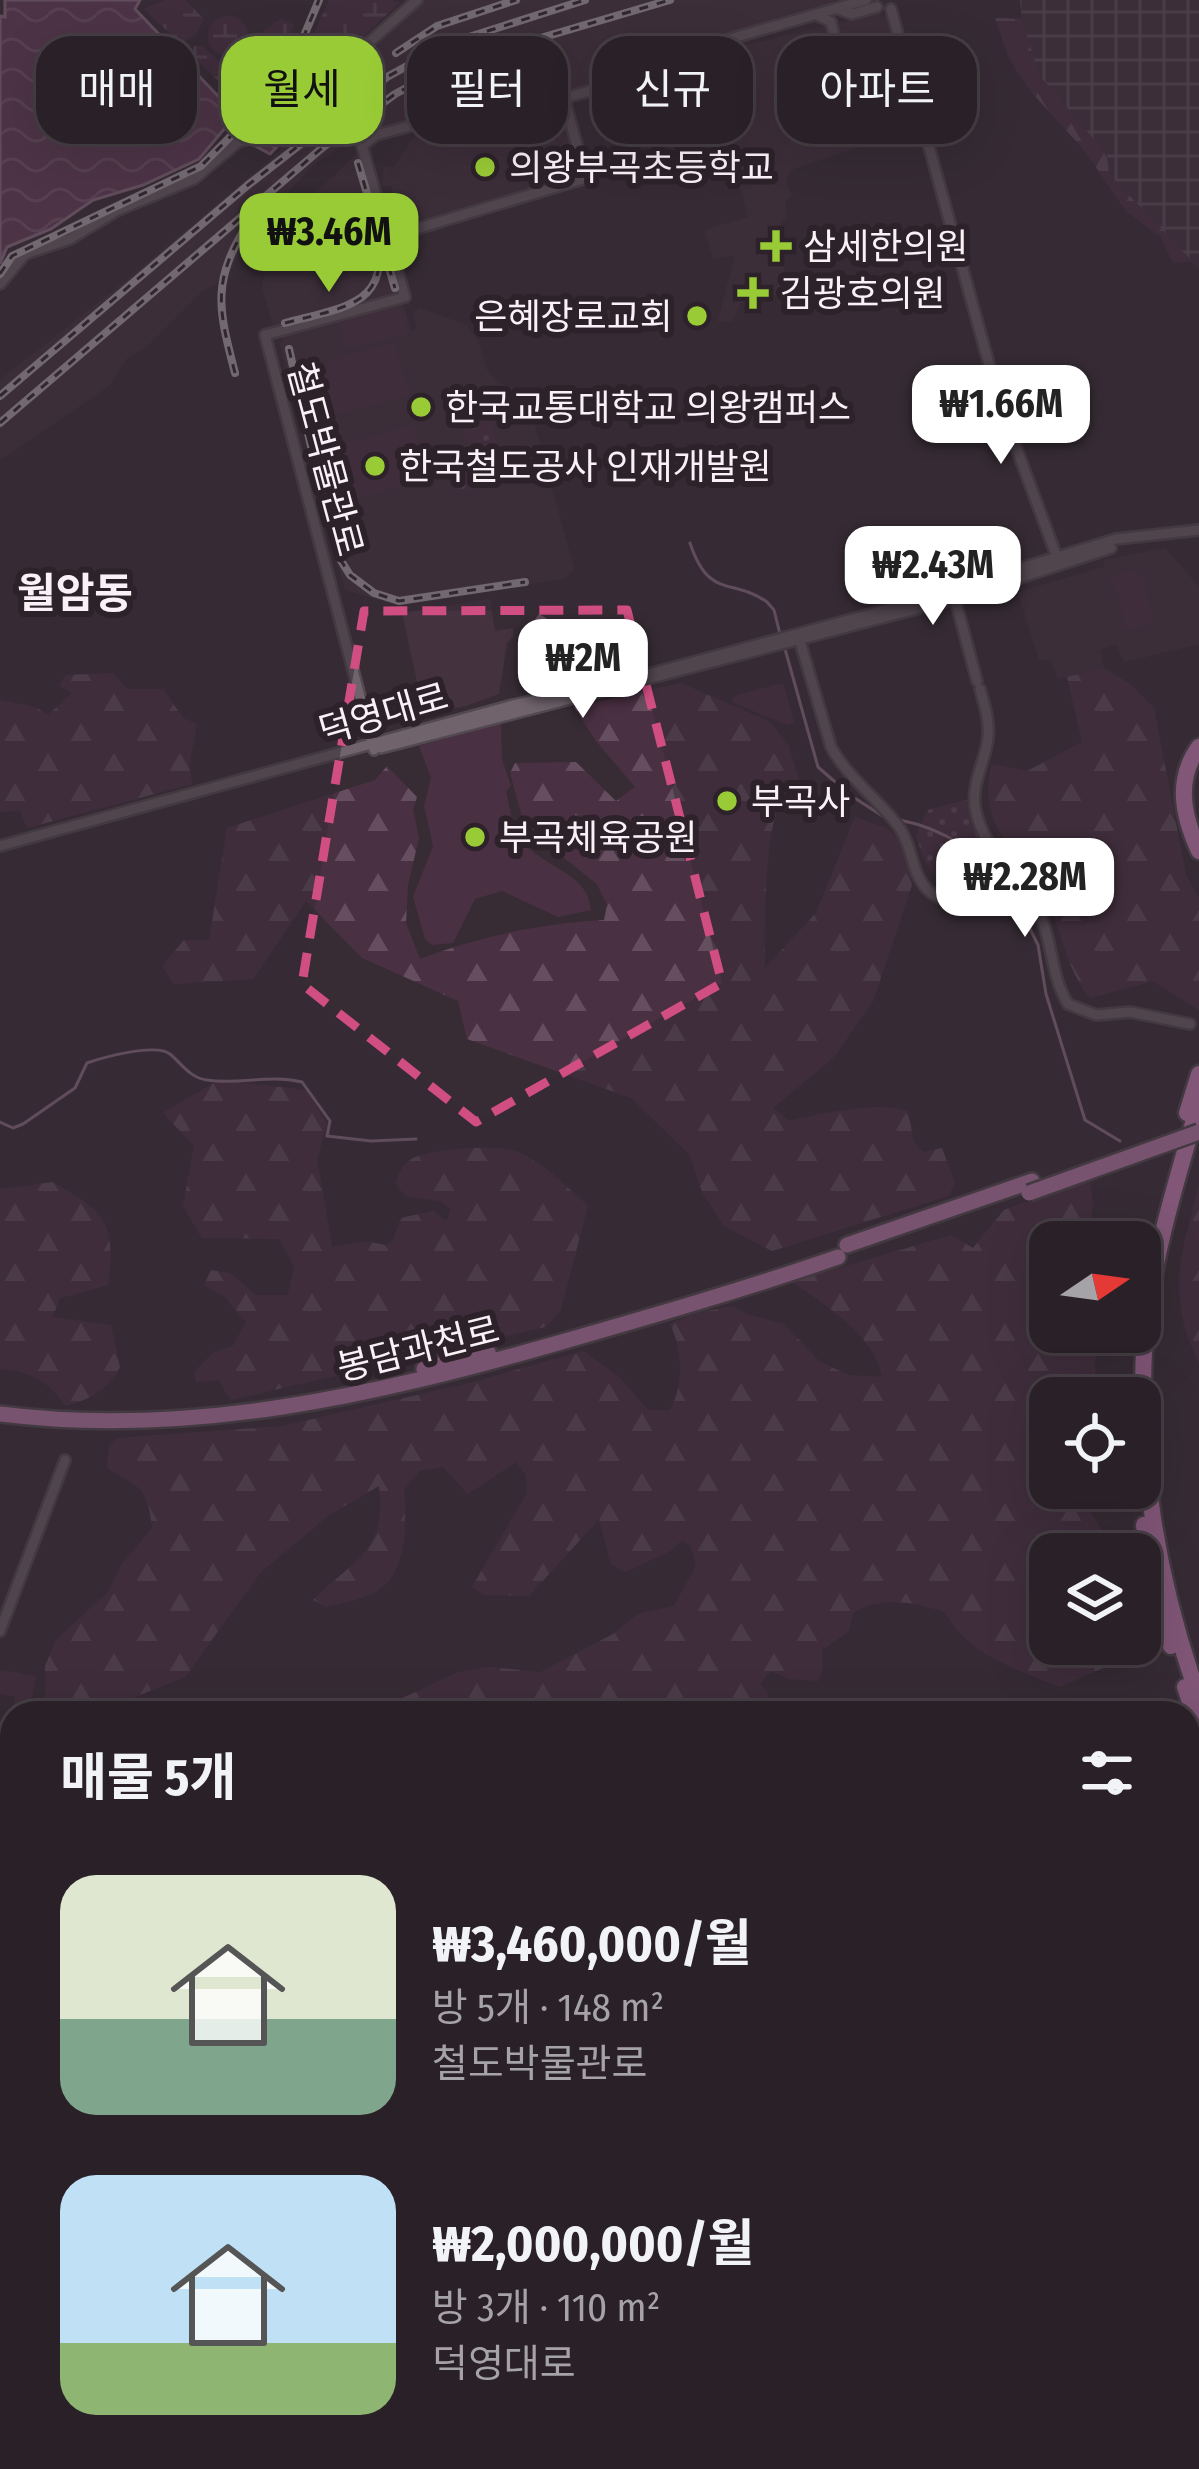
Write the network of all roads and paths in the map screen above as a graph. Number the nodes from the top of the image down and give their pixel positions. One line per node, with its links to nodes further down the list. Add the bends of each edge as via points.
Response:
1 (417, 0): 10 (street, via 287,127 245,140 194,179 25,254)
2 (872, 2): 3 (street); 4 (street, 철도박물관로)
3 (894, 4): 12 (street, via 1000,404)
4 (819, 16): 5 (street); 6 (street, 철도박물관로, via 670,56 642,77)
5 (834, 34)
6 (568, 97)
7 (568, 115): 9 (street, via 586,178)
8 (407, 127): 9 (street, 철도박물관로, via 362,146)
9 (389, 237): 15 (street, 철도박물관로, via 405,297 265,335)
10 (0, 284)
11 (1199, 533): 12 (street, 덕영대로, via 1116,539)
12 (1058, 561): 13 (street, 덕영대로); 14 (street, 덕영대로)
13 (955, 599): 14 (street, 덕영대로); 20 (street, via 988,729 976,808)
14 (796, 638): 15 (street, 덕영대로); 20 (street, via 839,763 901,830 920,880 939,898 966,905)
15 (373, 747): 18 (street, 덕영대로)
16 (1199, 751): 17 (highway, via 1188,790); 19 (highway, via 1183,790)
17 (1199, 824)
18 (0, 849)
19 (1199, 851)
20 (1017, 892): 21 (street, via 1042,921 1068,1004 1096,1015 1130,1012)
21 (1190, 1024)
22 (1199, 1073): 27 (highway)
23 (1199, 1103): 32 (highway, via 1154,1283 1143,1381 1167,1594)
24 (1199, 1122): 26 (highway, 봉담과천로)
25 (1199, 1132): 26 (highway, 봉담과천로, bridge)
26 (1031, 1187): 28 (highway, 봉담과천로, via 467,1369 308,1405 148,1421)
27 (1158, 1221)
28 (0, 1410)
29 (65, 1460): 31 (street)
30 (1143, 1509): 33 (highway, via 1156,1603)
31 (0, 1631)
32 (1199, 1698)
33 (1189, 1701)

